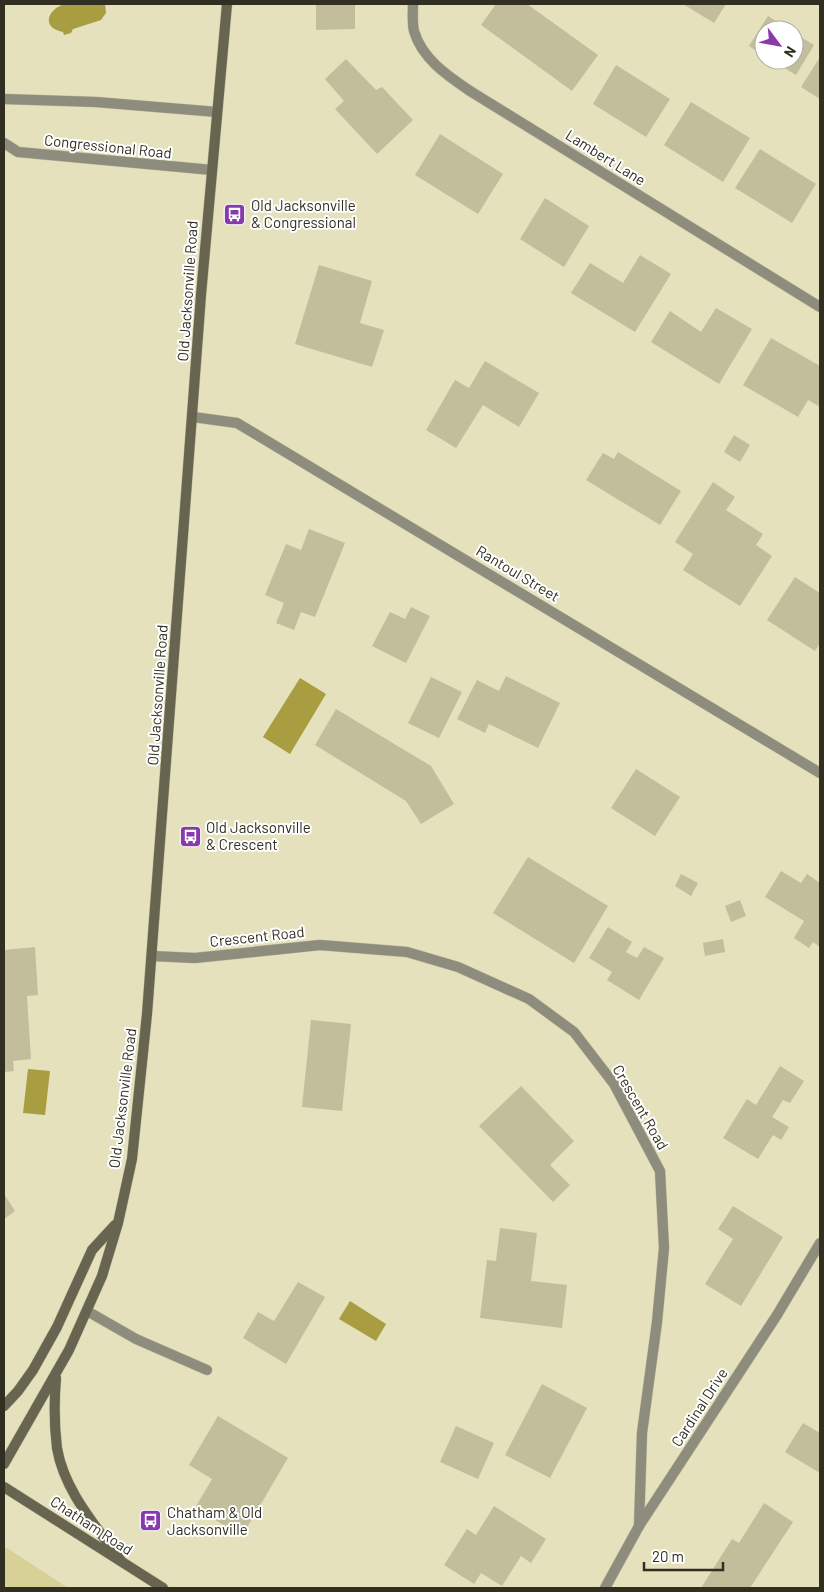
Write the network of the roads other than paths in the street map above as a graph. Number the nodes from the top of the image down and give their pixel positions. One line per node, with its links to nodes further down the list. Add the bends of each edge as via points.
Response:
1 (227, 4): 4 (street, Old Jacksonville Road)
2 (413, 4): 7 (street, Lambert Lane, via 414,31 423,49 441,70)
3 (4, 99): 4 (street, via 96,102)
4 (217, 112): 6 (street, Old Jacksonville Road)
5 (4, 143): 6 (street, Congressional Road, via 18,152)
6 (212, 170): 8 (street, Old Jacksonville Road)
7 (820, 306)
8 (193, 417): 9 (street, Rantoul Street, via 237,423); 10 (street, Old Jacksonville Road)
9 (820, 773)
10 (152, 956): 11 (street, Old Jacksonville Road, via 132,1159); 19 (street, Crescent Road, via 195,958 320,945 407,952 458,967 529,999 574,1032 614,1084 660,1171 664,1248 642,1432)
11 (118, 1223): 13 (street, Old Jacksonville Road, via 102,1276); 16 (street, via 92,1250 34,1370)
12 (820, 1243): 19 (street, Cardinal Drive, via 777,1315)
13 (87, 1311): 14 (street, via 136,1339); 15 (street, Old Jacksonville Road)
14 (207, 1370)
15 (56, 1374): 17 (street, Old Jacksonville Road); 20 (street, via 54,1414 57,1448 66,1478)
16 (4, 1406)
17 (4, 1464)
18 (4, 1487): 20 (street, Chatham Road)
19 (639, 1526): 22 (street, Cardinal Drive)
20 (121, 1561): 21 (street, Chatham Road)
21 (163, 1588)
22 (605, 1588)

